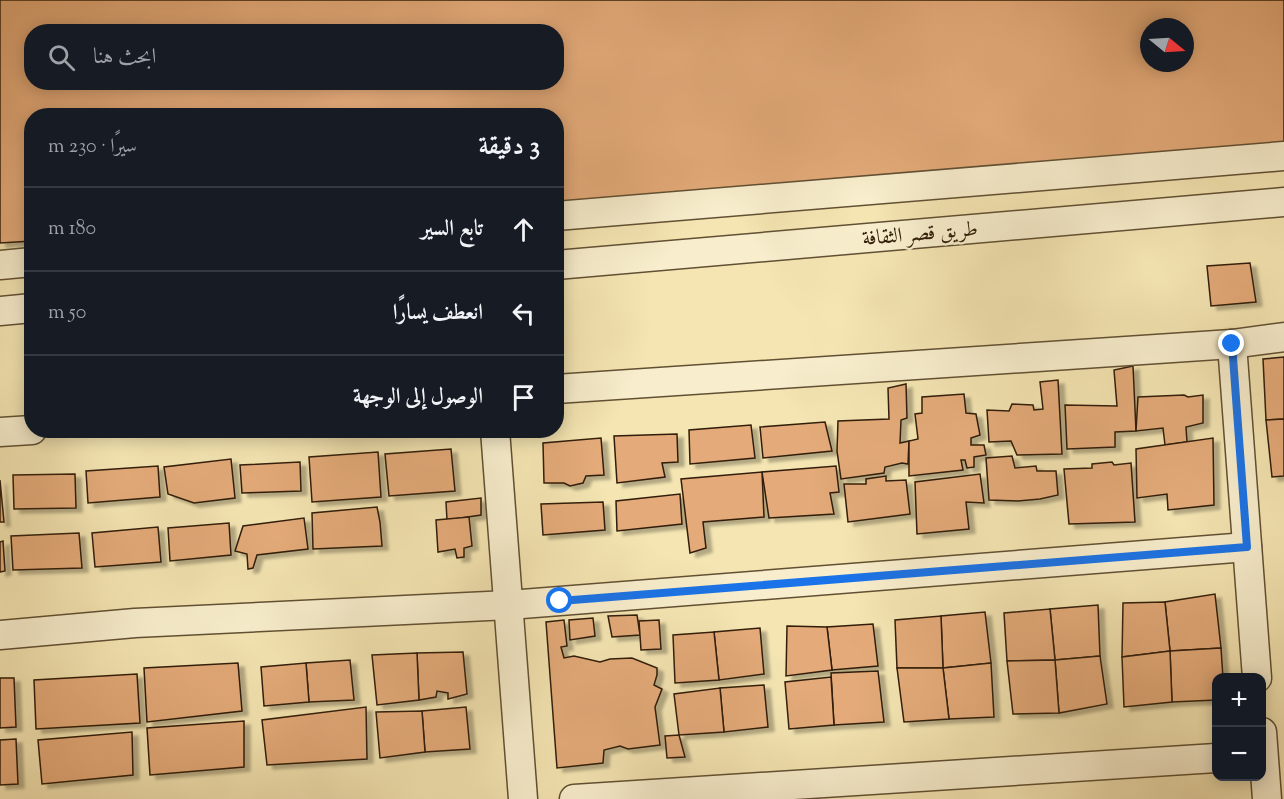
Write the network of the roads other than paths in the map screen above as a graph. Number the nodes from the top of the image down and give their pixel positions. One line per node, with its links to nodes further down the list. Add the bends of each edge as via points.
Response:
1 (1284, 156): 3 (street)
2 (1284, 202): 5 (street, طريق قصر الثقافة)
3 (564, 215)
4 (24, 263): 6 (street)
5 (564, 264)
6 (0, 265)
7 (24, 309): 8 (street)
8 (0, 311)
9 (1284, 337): 10 (street)
10 (1232, 344): 11 (street); 15 (street)
11 (564, 388)
12 (24, 430): 13 (street)
13 (0, 432)
14 (496, 438): 16 (street)
15 (1247, 547): 16 (street); 18 (street)
16 (509, 605): 17 (street, via 135,623); 21 (street)
17 (0, 635)
18 (1257, 673)
19 (1268, 748): 23 (street)
20 (1212, 758): 22 (street)
21 (523, 799)
22 (574, 799)
23 (1267, 799)

